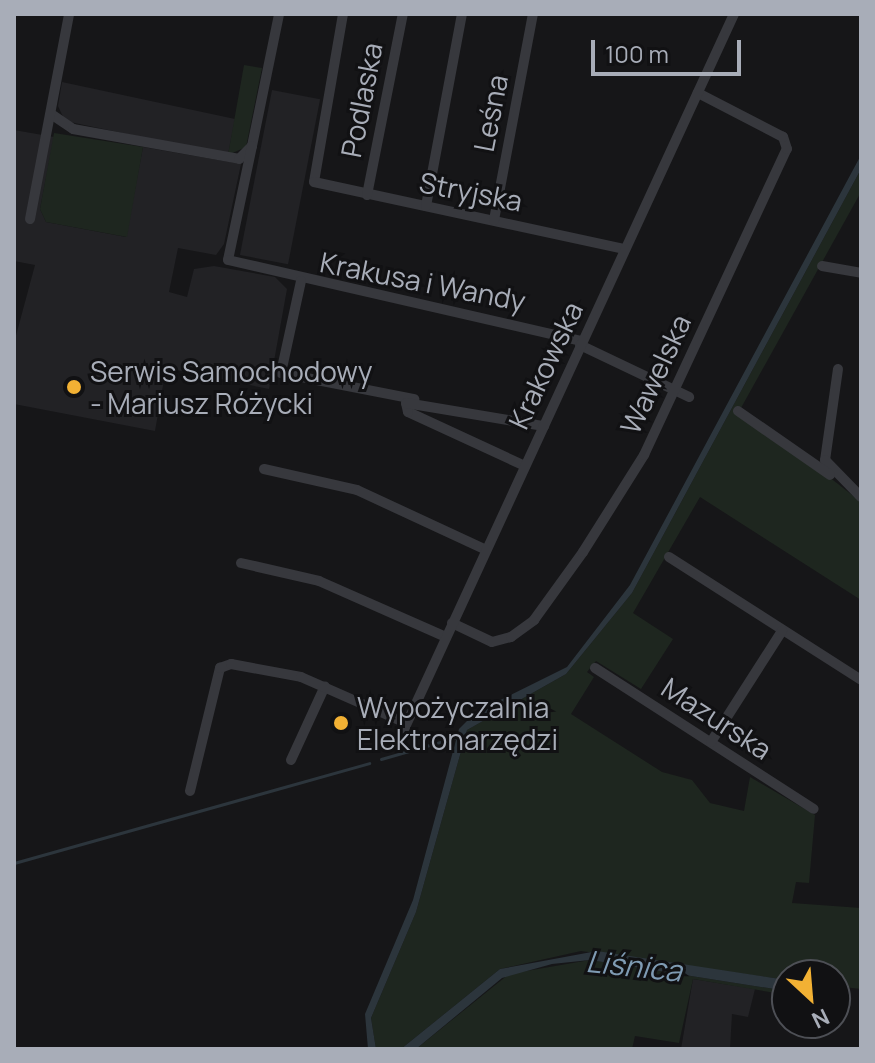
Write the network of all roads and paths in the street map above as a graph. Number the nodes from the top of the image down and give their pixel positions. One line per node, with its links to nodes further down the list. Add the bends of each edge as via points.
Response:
1 (69, 14): 9 (street)
2 (279, 14): 10 (street)
3 (343, 14): 11 (street, Stryjska, via 310,177)
4 (403, 14): 11 (street, Podlaska)
5 (462, 14): 12 (street)
6 (533, 14): 14 (street, Leśna)
7 (734, 14): 8 (street, Krakowska)
8 (698, 93): 15 (street, Krakowska); 21 (street, Wawelska, via 783,137 787,149)
9 (51, 114): 10 (street, via 73,129 231,160); 13 (street)
10 (252, 146): 18 (street, Krakusa i Wandy, via 228,260)
11 (367, 195): 12 (street, Stryjska)
12 (426, 206): 14 (street, Stryjska)
13 (30, 219)
14 (494, 220): 15 (street, Stryjska)
15 (625, 249): 19 (street, Krakowska)
16 (822, 266): 17 (street)
17 (861, 273)
18 (301, 281): 19 (street, Krakusa i Wandy); 23 (street, via 281,373)
19 (581, 343): 21 (street, Krakusa i Wandy); 25 (street, Krakowska)
20 (838, 369): 28 (street, via 824,447)
21 (674, 390): 22 (street, Krakusa i Wandy); 33 (street, Wawelska, via 636,467 534,620 498,642)
22 (689, 397)
23 (414, 399): 25 (street); 26 (street, via 408,412)
24 (738, 411): 28 (street)
25 (544, 426): 26 (street, Krakowska)
26 (525, 466): 30 (street, Krakowska)
27 (264, 469): 30 (street, via 357,490)
28 (838, 481): 29 (street)
29 (861, 497)
30 (486, 550): 33 (street, Krakowska)
31 (669, 557): 34 (street)
32 (241, 563): 35 (street, via 307,577)
33 (452, 623): 35 (street, Krakowska)
34 (782, 631): 37 (street); 41 (street)
35 (446, 637): 39 (street, Krakowska)
36 (595, 668): 41 (street, Mazurska)
37 (861, 680)
38 (325, 686): 39 (street); 42 (street); 43 (street, via 267,669 220,668)
39 (406, 723): 40 (street, Krakowska)
40 (401, 736)
41 (711, 742): 44 (street, Mazurska)
42 (291, 760)
43 (190, 791)
44 (814, 809)

